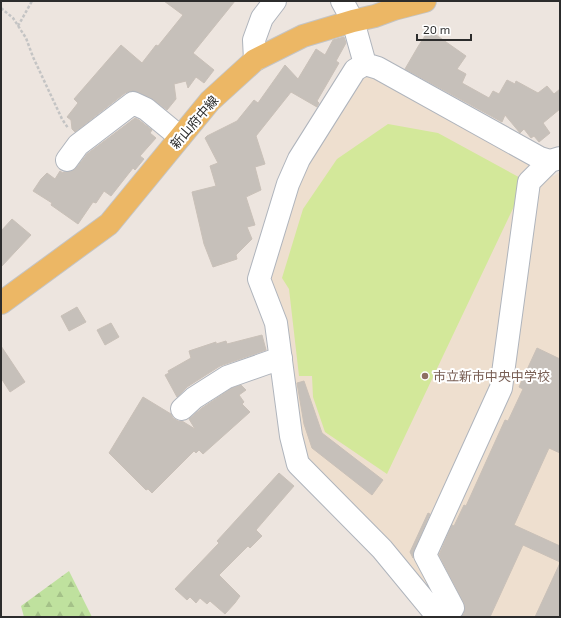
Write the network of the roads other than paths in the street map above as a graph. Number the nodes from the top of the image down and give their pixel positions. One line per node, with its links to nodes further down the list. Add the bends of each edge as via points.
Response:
1 (275, 1): 5 (street, via 262,18 254,40)
2 (342, 1): 4 (street)
3 (425, 1): 4 (main road, 新山府中線)
4 (353, 21): 5 (main road, 新山府中線, via 303,36); 6 (street)
5 (255, 60): 7 (main road, 新山府中線, via 210,101)
6 (365, 64): 9 (street, via 378,68 540,158); 11 (street, via 355,70 299,159 288,184 259,279 276,323)
7 (180, 137): 8 (street, via 146,109 133,104); 10 (main road, 新山府中線, via 109,224)
8 (73, 152)
9 (555, 160): 13 (street, via 529,182 501,388 425,555 454,608)
10 (1, 303)
11 (281, 358): 12 (street, via 227,377 194,398); 13 (street, via 291,436 298,464 382,549)
12 (182, 409)
13 (437, 617)

